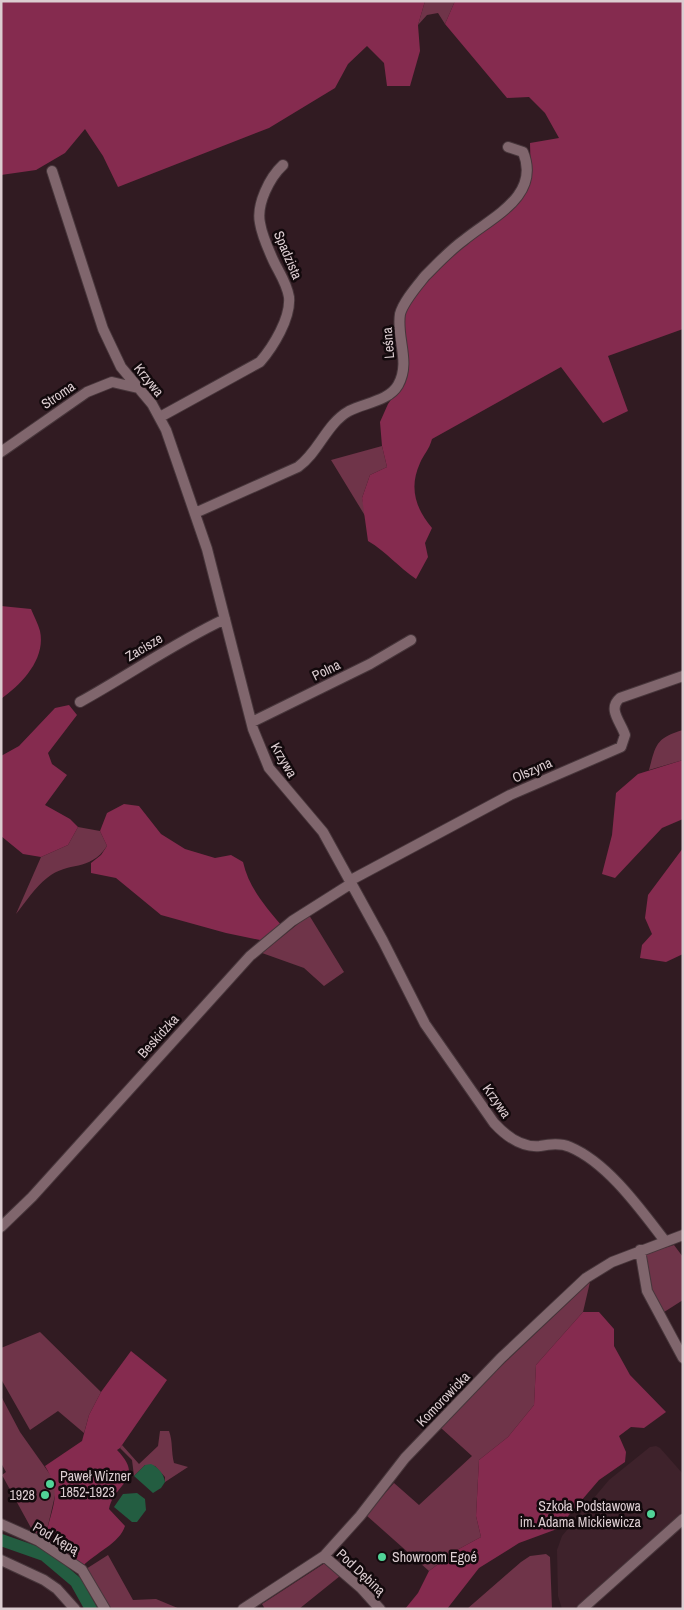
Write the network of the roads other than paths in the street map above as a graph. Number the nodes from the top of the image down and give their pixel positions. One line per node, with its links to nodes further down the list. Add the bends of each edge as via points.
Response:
1 (508, 147): 9 (street, Leśna, via 523,152 527,171 525,186 514,202 438,263 402,308 400,322 404,361 398,386 383,397 340,417 298,467)
2 (283, 165): 7 (street, Spadzista, via 274,173 259,213 289,299 287,313 270,351 260,362)
3 (52, 171): 4 (street, Krzywa, via 103,328)
4 (121, 367): 5 (street); 6 (street, Krzywa)
5 (104, 384): 6 (street, via 121,383); 8 (street, Stroma)
6 (138, 388): 7 (street, Krzywa)
7 (160, 417): 9 (street, Krzywa)
8 (3, 446)
9 (195, 513): 10 (street, Krzywa)
10 (225, 619): 13 (street, Zacisze); 14 (street, Krzywa)
11 (411, 640): 14 (street, Polna, via 370,664)
12 (683, 676): 15 (street, Olszyna, via 616,702 613,707 625,735 621,747 510,795)
13 (80, 702)
14 (252, 722): 15 (street, Krzywa, via 269,768 323,832)
15 (352, 882): 16 (street, Beskidzka, via 292,921 250,956 32,1197); 18 (street, Krzywa, via 425,1024 494,1123 521,1144 568,1146 581,1152 610,1177)
16 (1, 1227)
17 (683, 1235): 18 (street, Komorowicka)
18 (665, 1241): 19 (street, Komorowicka)
19 (640, 1250): 20 (street, via 647,1291); 23 (street, Komorowicka, via 586,1278 501,1358 405,1458)
20 (683, 1358)
21 (683, 1519): 29 (street)
22 (1, 1524): 26 (street, Pod Kępą, via 40,1541 82,1570)
23 (324, 1556): 27 (street, Komorowicka); 28 (street, Pod Dębiną)
24 (1, 1560): 25 (street, via 44,1580 57,1589)
25 (72, 1608)
26 (105, 1609)
27 (243, 1609)
28 (380, 1609)
29 (582, 1609)

